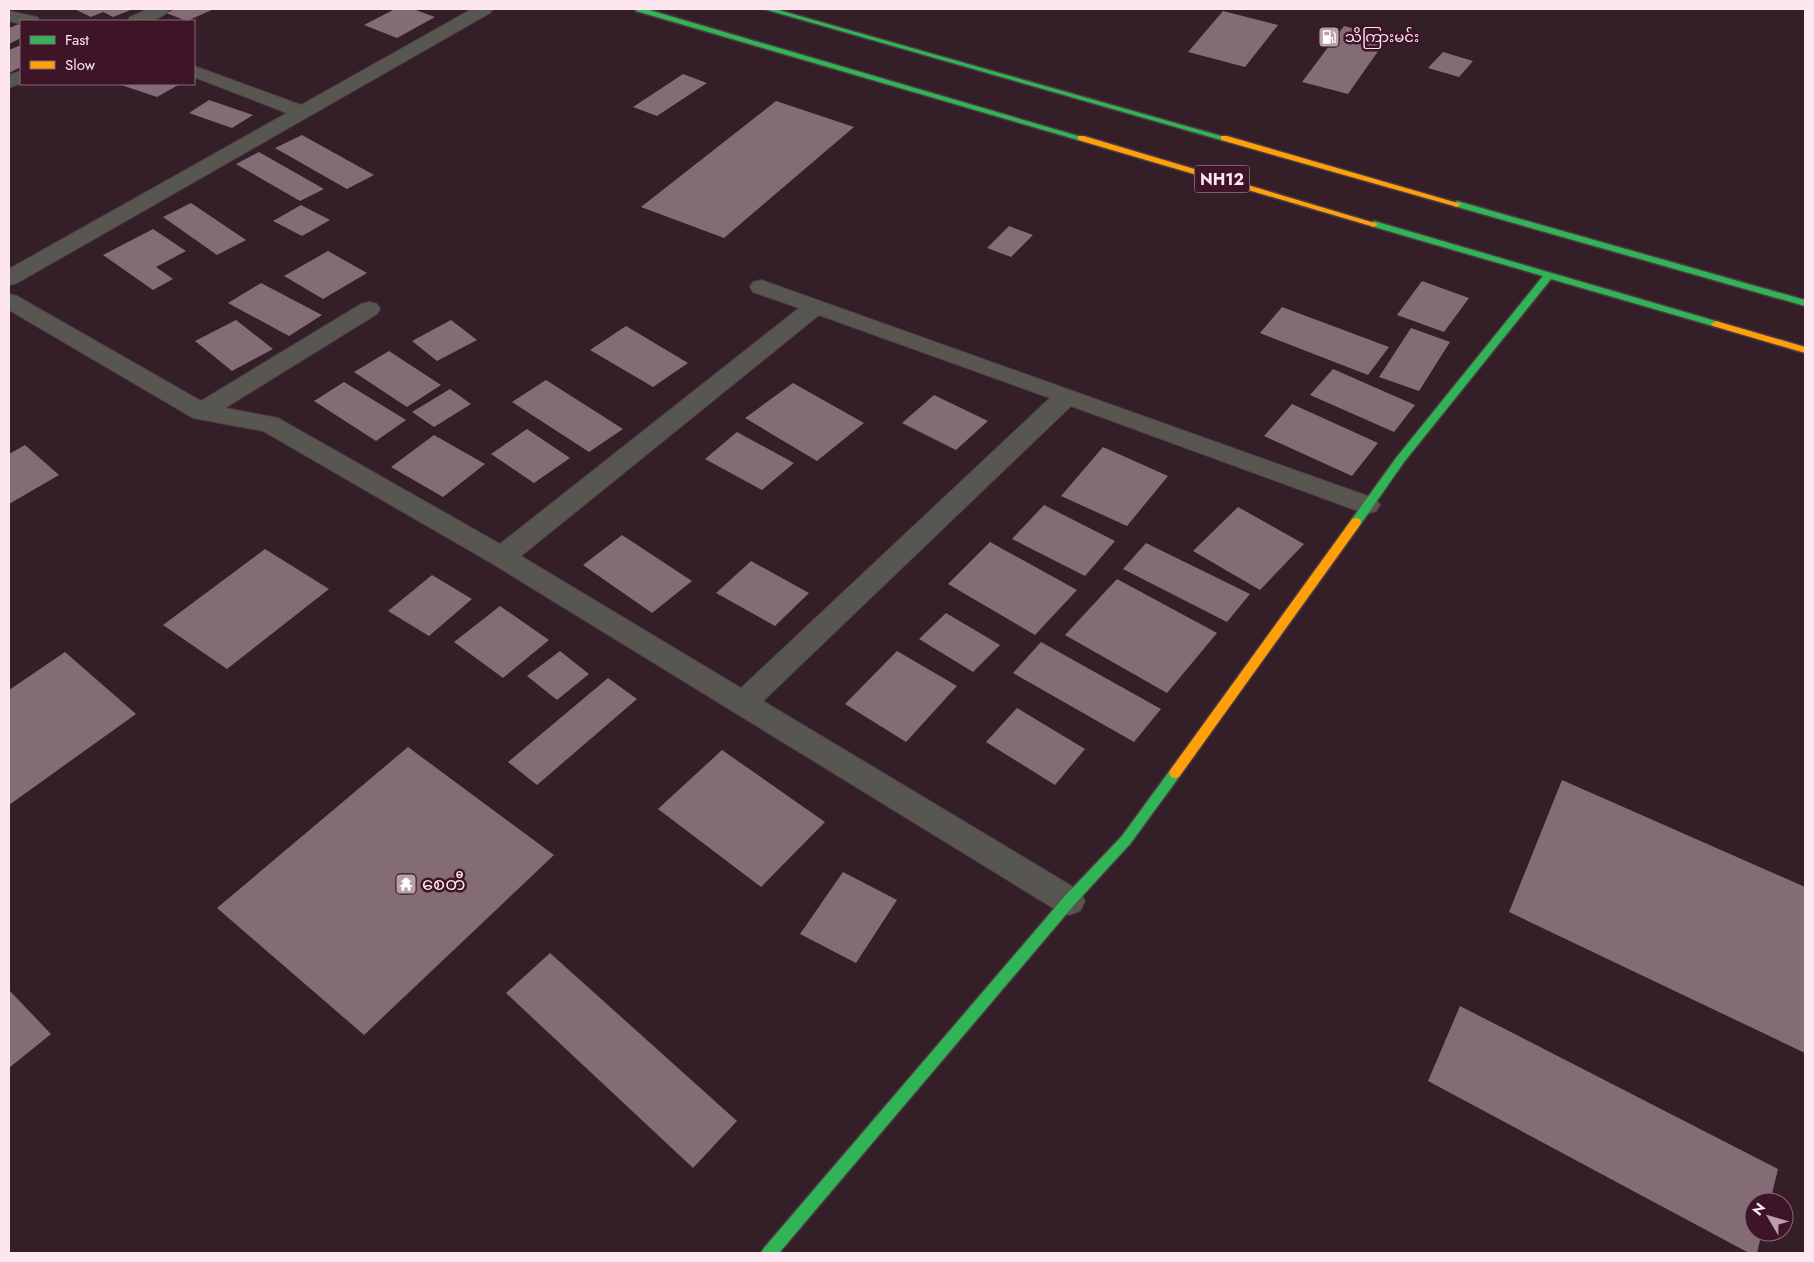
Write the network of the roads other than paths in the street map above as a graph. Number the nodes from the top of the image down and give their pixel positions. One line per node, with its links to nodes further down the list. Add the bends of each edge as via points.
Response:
1 (161, 9): 7 (street)
2 (484, 9): 9 (street)
3 (639, 9): 10 (main road, NH12)
4 (768, 9): 14 (main road, NH12)
5 (9, 16): 6 (street)
6 (27, 20)
7 (138, 20)
8 (195, 72): 9 (street)
9 (302, 112): 11 (street)
10 (1549, 275): 17 (main road, NH12); 20 (main road)
11 (9, 278)
12 (760, 288): 15 (street)
13 (9, 301): 19 (street)
14 (1805, 303)
15 (815, 307): 18 (street); 21 (street)
16 (369, 309): 19 (street)
17 (1805, 350)
18 (1067, 396): 20 (street); 22 (street)
19 (200, 412): 21 (street, via 269,424)
20 (1367, 505): 23 (main road, via 1126,840)
21 (502, 557): 22 (street)
22 (743, 703): 23 (street)
23 (1069, 901): 24 (main road)
24 (769, 1253)

